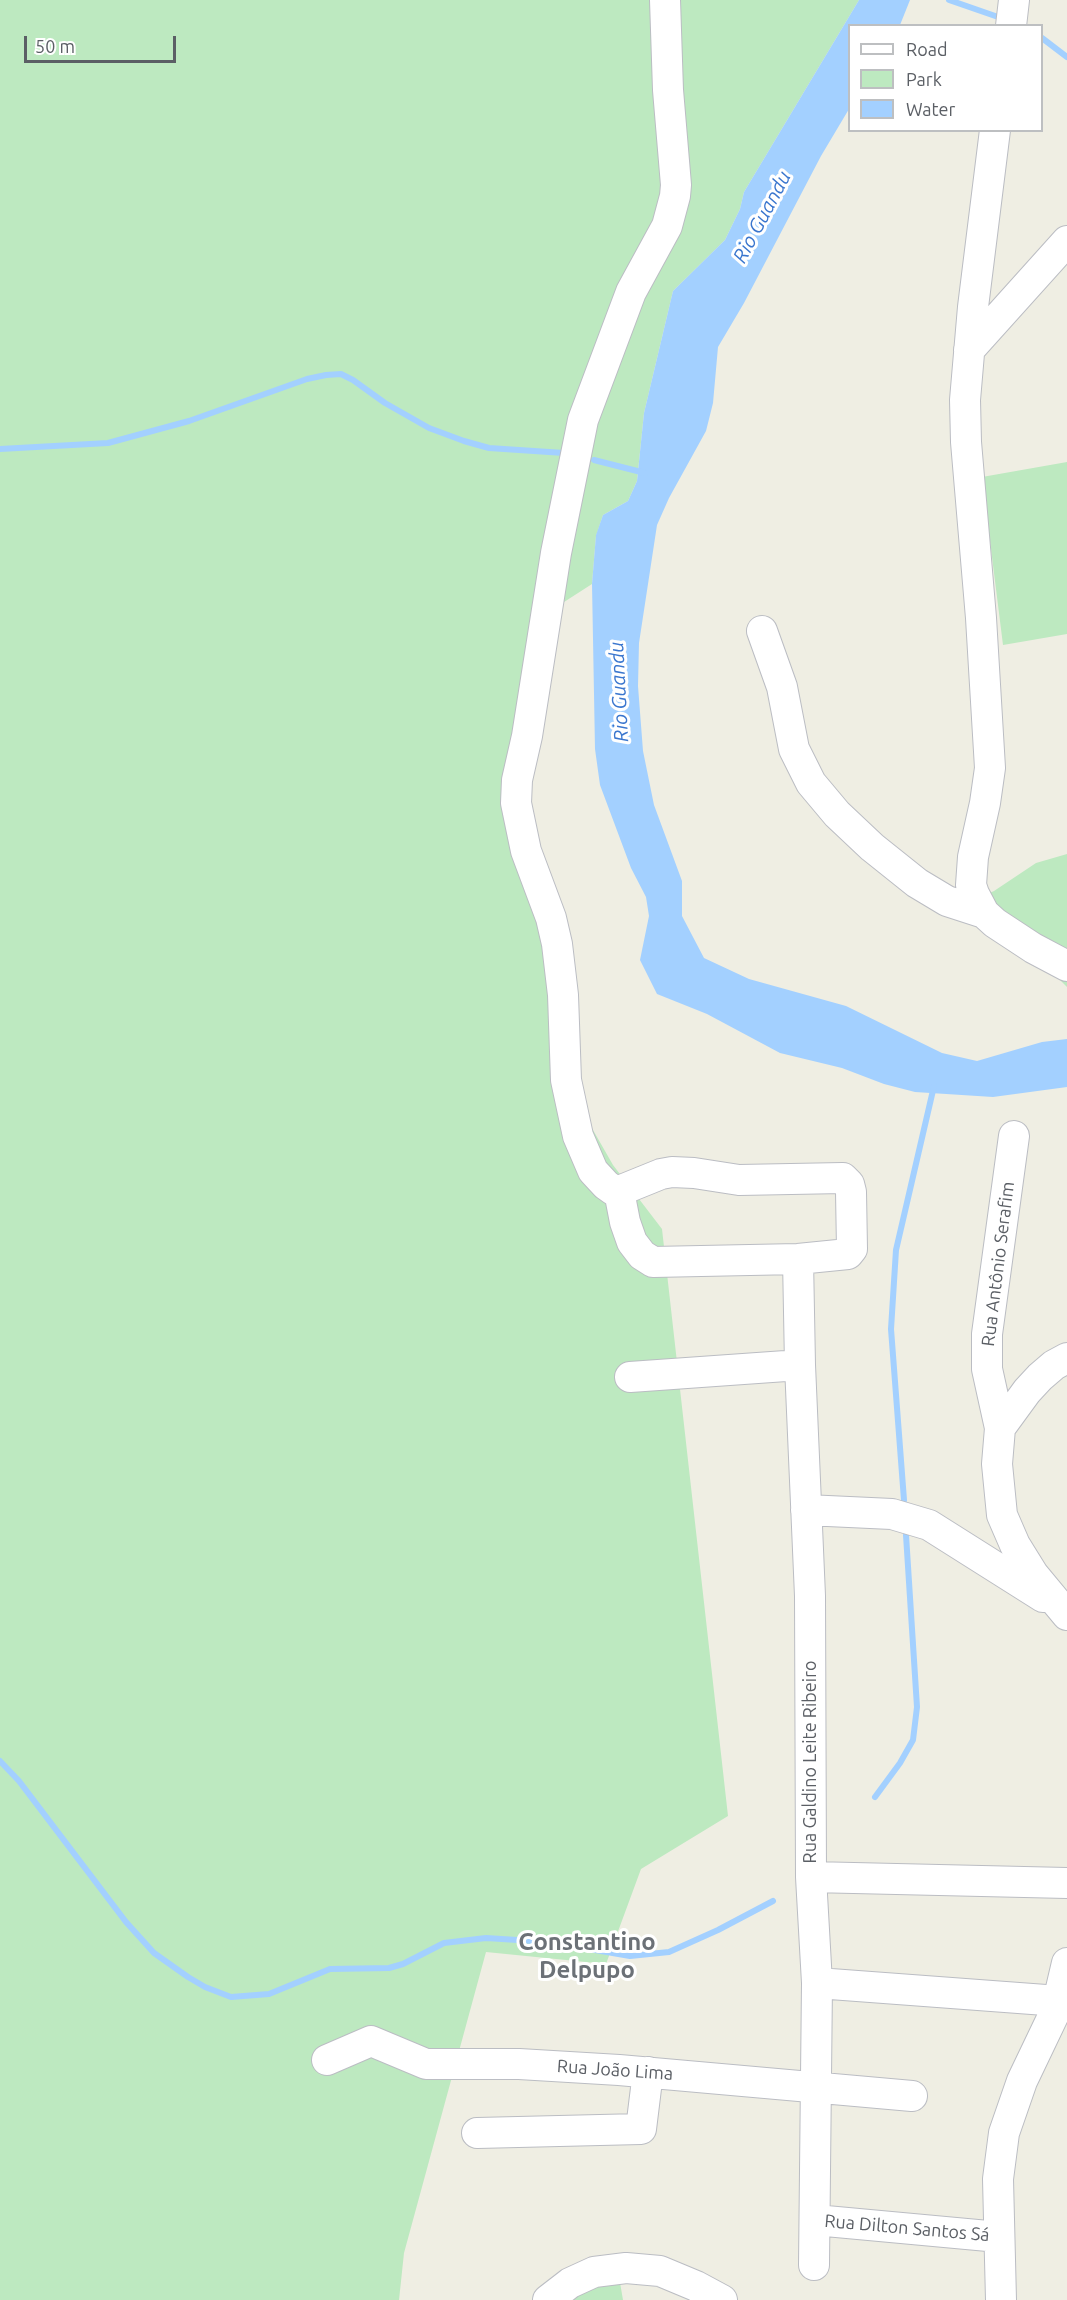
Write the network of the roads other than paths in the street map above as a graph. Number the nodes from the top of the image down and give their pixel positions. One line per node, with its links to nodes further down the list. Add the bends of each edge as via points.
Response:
1 (665, 0): 11 (street, via 676,184 672,212 631,292 583,420 516,792 526,851 557,944 566,1080 578,1136 599,1178)
2 (1014, 0): 3 (street)
3 (1011, 24)
4 (995, 132): 6 (street)
5 (1067, 241): 6 (street)
6 (969, 350): 8 (street, via 966,442 990,768 971,885)
7 (762, 631): 8 (street, via 782,687 794,749 811,783 837,814 917,883 947,901)
8 (984, 913): 9 (street, via 995,924)
9 (1067, 966)
10 (1014, 1136): 16 (street, Rua Antônio Serafim, via 987,1334 987,1369)
11 (619, 1191): 12 (street, via 632,1242 653,1263); 12 (street, via 672,1172 739,1180 845,1180 851,1192 852,1250 848,1254)
12 (798, 1259): 14 (street, Rua Galdino Leite Ribeiro)
13 (1067, 1358): 16 (street, via 1040,1377)
14 (800, 1365): 15 (street); 17 (street, Rua Galdino Leite Ribeiro)
15 (630, 1377)
16 (1000, 1428): 18 (street, Rua Antônio Serafim, via 997,1464 1002,1515 1033,1574)
17 (806, 1510): 18 (street, Rua Antônio Serafim, via 892,1514 929,1525); 19 (street, Rua Galdino Leite Ribeiro)
18 (1064, 1611)
19 (811, 1877): 20 (street); 22 (street, Rua Galdino Leite Ribeiro)
20 (1067, 1883)
21 (1067, 1963): 23 (street)
22 (817, 1983): 23 (street); 26 (street, Rua Galdino Leite Ribeiro)
23 (1059, 2001): 30 (street, via 1022,2081 1004,2133)
24 (327, 2060): 25 (street, Rua João Lima, via 371,2041 426,2064 519,2064)
25 (648, 2072): 26 (street, Rua João Lima); 28 (street, via 641,2129)
26 (816, 2089): 27 (street, Rua João Lima); 29 (street, Rua Galdino Leite Ribeiro)
27 (912, 2096)
28 (477, 2133)
29 (815, 2220): 30 (street, Rua Dilton Santos Sá); 31 (street, Rua Galdino Leite Ribeiro)
30 (999, 2237): 34 (street)
31 (814, 2265)
32 (548, 2300): 33 (street, via 570,2283 594,2272 626,2268 660,2271)
33 (722, 2300)
34 (1001, 2300)

